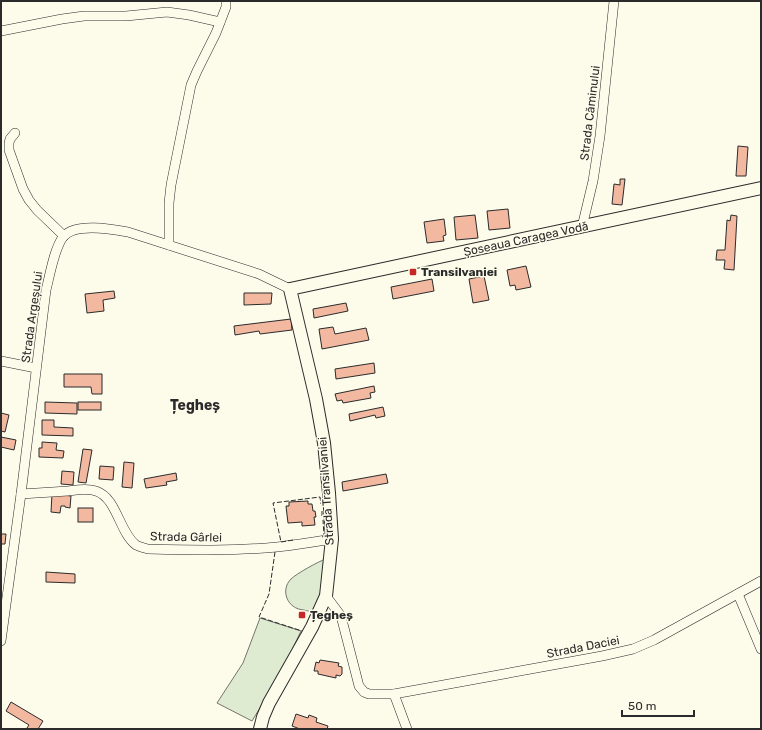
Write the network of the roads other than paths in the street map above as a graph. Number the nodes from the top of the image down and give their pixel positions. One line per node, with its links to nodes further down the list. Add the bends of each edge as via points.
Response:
1 (226, 1): 3 (street)
2 (614, 1): 7 (street, Strada Căminului, via 600,136)
3 (220, 22): 4 (street, via 167,12 126,16 84,16); 9 (street, via 191,85 171,185)
4 (1, 31)
5 (15, 133): 8 (street, via 10,138 9,150 23,189 37,210)
6 (761, 188): 7 (street, Șoseaua Caragea Vodă)
7 (582, 227): 10 (street, Șoseaua Caragea Vodă)
8 (64, 236): 9 (street, via 75,230 91,227 107,228); 12 (street, Strada Argeșului, via 59,244 46,290)
9 (169, 245): 10 (street, via 259,274)
10 (290, 289): 14 (street, Strada Transilvaniei, via 324,443)
11 (1, 361): 12 (street)
12 (36, 368): 13 (street, Strada Argeșului)
13 (21, 494): 14 (street, Strada Gârlei, via 96,491 109,501 136,545 148,549 277,547); 18 (street, Strada Argeșului)
14 (332, 539): 17 (street, Strada Transilvaniei)
15 (761, 581): 16 (street, Strada Daciei)
16 (738, 594): 19 (street); 20 (street, Strada Daciei, via 633,649)
17 (326, 596): 20 (street, Strada Daciei, via 341,616 359,686 369,694); 21 (street, Strada Transilvaniei, via 312,627 269,703)
18 (1, 635)
19 (761, 649)
20 (394, 694): 22 (street)
21 (260, 729)
22 (407, 729)

